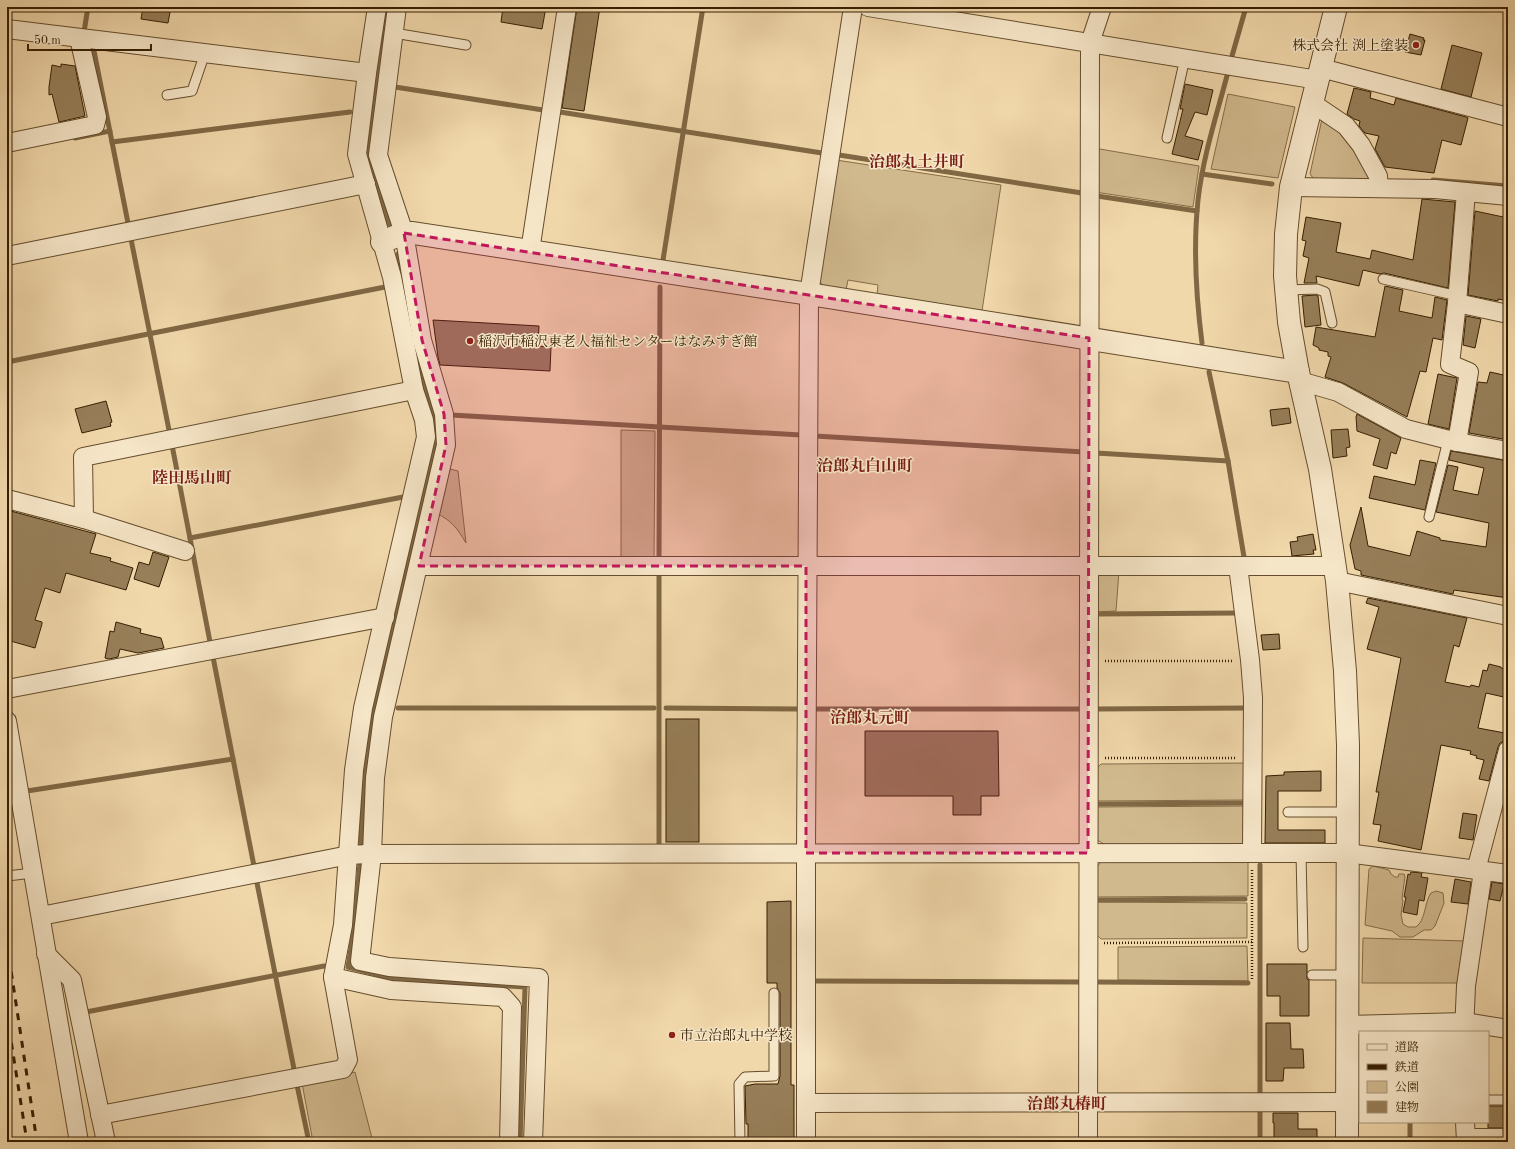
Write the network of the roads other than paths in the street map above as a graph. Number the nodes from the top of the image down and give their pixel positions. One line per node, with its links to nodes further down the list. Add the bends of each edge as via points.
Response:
1 (377, 7): 15 (street)
2 (397, 7): 9 (street)
3 (567, 7): 29 (street)
4 (853, 7): 33 (street)
5 (868, 7): 11 (street)
6 (1102, 7): 11 (street)
7 (1336, 7): 16 (street)
8 (7, 29): 10 (street)
9 (394, 33): 12 (lane); 27 (street, via 378,155)
10 (79, 38): 13 (street); 21 (street, via 97,117 95,125)
11 (1090, 43): 14 (street); 37 (street)
12 (466, 45)
13 (205, 53): 15 (street); 17 (lane, via 192,91)
14 (1185, 58): 16 (street); 20 (lane)
15 (367, 73): 22 (street, via 357,154)
16 (1320, 74): 18 (street); 19 (street)
17 (167, 95)
18 (1312, 103): 23 (street); 24 (street, via 1346,126 1361,145 1378,176)
19 (1508, 117)
20 (1167, 138)
21 (7, 144)
22 (366, 184): 28 (street); 30 (street)
23 (1291, 187): 24 (street); 32 (street, via 1286,234)
24 (1379, 188): 25 (street)
25 (1466, 192): 26 (street); 34 (street)
26 (1508, 196)
27 (404, 233): 28 (street); 29 (street); 46 (street, via 422,340 444,414 446,445)
28 (382, 242): 39 (street, via 392,277)
29 (530, 251): 33 (street)
30 (7, 256)
31 (1382, 279): 34 (lane)
32 (1287, 290): 36 (lane, via 1325,292); 38 (street, via 1289,322)
33 (809, 294): 37 (street); 47 (street)
34 (1458, 299): 35 (street); 40 (street, via 1450,364 1469,372)
35 (1508, 314)
36 (1332, 323)
37 (1089, 338): 38 (street); 48 (street)
38 (1299, 376): 40 (street, via 1338,392 1406,429); 50 (street, via 1320,469)
39 (414, 390): 44 (street, via 83,457); 52 (street, via 424,420 426,437)
40 (1452, 441): 41 (street); 43 (lane)
41 (1508, 451)
42 (7, 499): 44 (street)
43 (1430, 517)
44 (84, 519): 45 (street)
45 (185, 551)
46 (418, 566): 47 (street); 62 (street, via 383,716)
47 (806, 566): 48 (street); 63 (street)
48 (1088, 566): 49 (street); 58 (street)
49 (1238, 566): 50 (street); 59 (street, via 1253,698)
50 (1336, 574): 51 (street); 57 (street, via 1345,671)
51 (1508, 616)
52 (385, 617): 53 (street); 62 (street, via 363,708 354,770)
53 (7, 689)
54 (7, 721): 65 (street)
55 (1508, 750): 64 (street)
56 (1288, 812): 57 (lane)
57 (1347, 812): 61 (street)
58 (1088, 853): 59 (street); 63 (street); 82 (street)
59 (1252, 853): 60 (street)
60 (1301, 853): 61 (street); 69 (lane)
61 (1347, 853): 64 (street); 72 (street)
62 (361, 854): 63 (street); 68 (street); 73 (street, via 343,924); 89 (street, via 360,961 389,968 539,978)
63 (806, 854): 81 (street)
64 (1480, 871): 66 (street); 76 (street, via 1466,986)
65 (33, 873): 67 (lane); 68 (street)
66 (1508, 874)
67 (7, 876)
68 (41, 916): 70 (street)
69 (1303, 947)
70 (46, 954): 83 (street, via 72,980); 86 (street)
71 (1312, 975): 72 (lane)
72 (1347, 975): 75 (street)
73 (333, 977): 83 (street, via 348,1060 343,1069); 88 (street, via 391,990 503,997 512,1006)
74 (774, 993): 90 (lane, via 774,1076 745,1077 739,1084)
75 (1347, 1025): 76 (street); 80 (street)
76 (1464, 1027): 77 (street)
77 (1508, 1029)
78 (1489, 1100): 79 (lane)
79 (1508, 1100)
80 (1347, 1102): 82 (street); 93 (street)
81 (806, 1103): 82 (street); 91 (street)
82 (1088, 1103): 92 (street)
83 (100, 1115): 87 (street)
84 (1466, 1134): 85 (street)
85 (1508, 1138)
86 (78, 1142)
87 (106, 1142)
88 (509, 1142)
89 (533, 1142)
90 (740, 1142)
91 (806, 1142)
92 (1088, 1142)
93 (1348, 1142)

